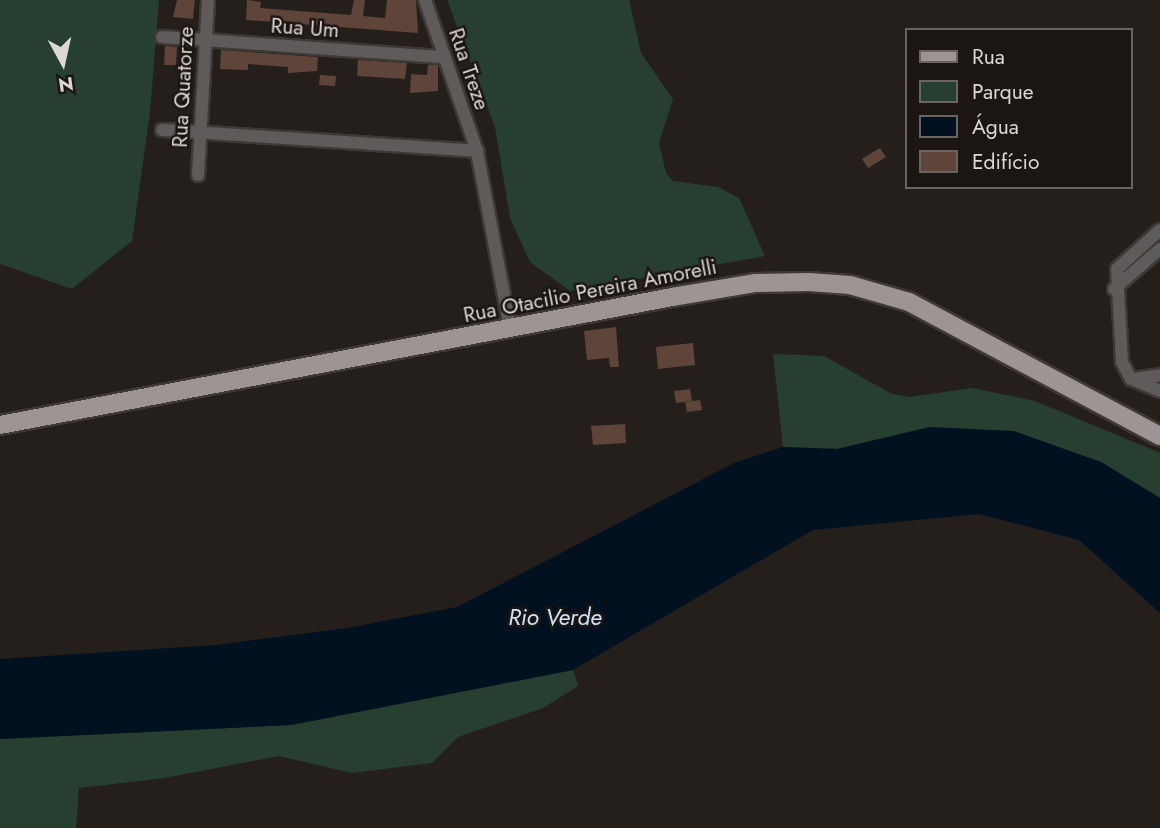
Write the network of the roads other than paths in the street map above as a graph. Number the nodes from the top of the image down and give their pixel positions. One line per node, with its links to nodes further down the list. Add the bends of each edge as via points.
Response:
1 (208, 0): 4 (street, Rua Quatorze)
2 (425, 0): 5 (street, Rua Treze)
3 (162, 37): 4 (street, Rua Um)
4 (205, 40): 5 (street, Rua Um); 7 (street, Rua Quatorze)
5 (444, 57): 8 (street, Rua Treze)
6 (162, 130): 7 (street)
7 (200, 132): 8 (street); 9 (street, Rua Quatorze)
8 (477, 151): 13 (street, Rua Treze)
9 (198, 175)
10 (1160, 230): 12 (street, via 1116,269)
11 (1160, 249): 12 (street)
12 (1114, 289): 15 (street, via 1122,362)
13 (510, 328): 17 (main road, Rua Otacilio Pereira Amorelli); 18 (main road, Rua Otacilio Pereira Amorelli, via 756,283 850,285 909,302)
14 (1160, 375): 15 (street)
15 (1131, 379): 16 (street)
16 (1160, 391)
17 (0, 425)
18 (1160, 436)

